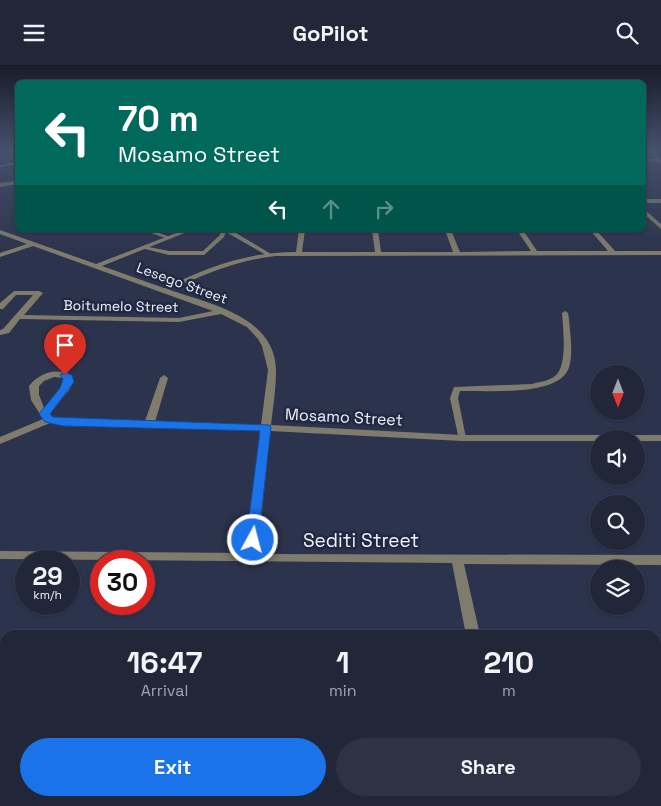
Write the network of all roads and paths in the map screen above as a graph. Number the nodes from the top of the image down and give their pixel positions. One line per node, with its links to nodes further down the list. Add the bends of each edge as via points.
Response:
1 (646, 201): 2 (street)
2 (661, 201)
3 (646, 213): 4 (street)
4 (661, 227)
5 (0, 232): 16 (street, Lesego Street)
6 (152, 232): 15 (lane)
7 (184, 232): 15 (street)
8 (224, 232): 17 (lane, via 204,253 169,253)
9 (229, 232): 24 (lane)
10 (302, 232): 18 (street)
11 (375, 232): 19 (street)
12 (449, 232): 20 (street)
13 (521, 232): 21 (street)
14 (595, 232): 22 (street)
15 (170, 238): 17 (street)
16 (32, 244): 25 (street); 26 (street, Lesego Street)
17 (144, 248): 26 (street)
18 (299, 253): 19 (street); 24 (street)
19 (378, 253): 20 (street)
20 (457, 253): 21 (street)
21 (535, 253): 22 (street)
22 (613, 253): 23 (street)
23 (661, 253)
24 (268, 254): 27 (street, via 226,262)
25 (0, 255)
26 (97, 266): 27 (street, Lesego Street)
27 (166, 290): 29 (street, Lesego Street)
28 (0, 307): 31 (street, via 14,293 39,293)
29 (222, 311): 31 (street, Boitumelo Street, via 179,320); 36 (street, Lesego Street, via 248,324 266,342 272,370)
30 (565, 313): 37 (lane, via 568,333 565,369 561,375 525,387 457,389 454,398)
31 (18, 317): 32 (street)
32 (0, 333)
33 (164, 378): 35 (street)
34 (47, 417): 34 (street, via 65,389 68,377 44,376 34,386 33,398); 35 (street, Mosamo Street, via 63,422); 39 (street)
35 (149, 425): 36 (street, Mosamo Street)
36 (266, 428): 37 (street, Mosamo Street); 41 (street, Lesego Street)
37 (462, 438): 38 (street, Mosamo Street)
38 (661, 438)
39 (0, 441)
40 (0, 555): 41 (street, Sediti Street)
41 (251, 558): 42 (street, Sediti Street)
42 (457, 559): 43 (street, Sediti Street); 44 (street)
43 (661, 560)
44 (472, 630)

